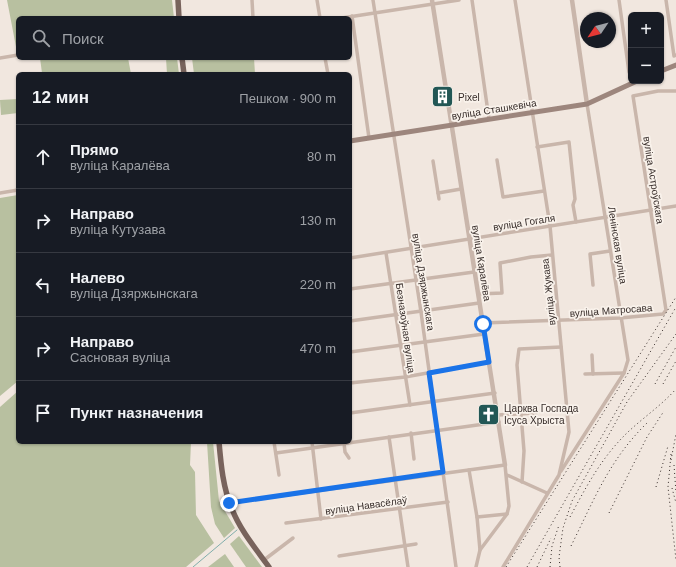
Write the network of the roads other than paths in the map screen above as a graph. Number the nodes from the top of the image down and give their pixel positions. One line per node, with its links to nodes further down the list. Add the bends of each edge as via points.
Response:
1 (178, 0): 13 (main road)
2 (252, 0): 14 (street)
3 (317, 0): 15 (street)
4 (373, 0): 12 (street, вуліца Дзяржынскага)
5 (459, 0): 11 (street)
6 (472, 0): 31 (street)
7 (515, 0): 30 (street, вуліца Жукава)
8 (572, 0): 29 (street, Ленінская вуліца)
9 (619, 0): 22 (street)
10 (666, 0): 18 (street, via 674,56)
11 (433, 2): 12 (street); 32 (street, вуліца Каралёва)
12 (375, 13): 16 (street); 33 (street, вуліца Дзяржынскага)
13 (179, 16)
14 (253, 16)
15 (320, 16)
16 (352, 16): 34 (street)
17 (16, 55): 19 (street)
18 (676, 55)
19 (0, 58)
20 (182, 60): 25 (main road)
21 (325, 60): 26 (street)
22 (628, 65)
23 (676, 65): 24 (main road)
24 (664, 70)
25 (184, 72)
26 (328, 72)
27 (630, 84): 29 (main road, вуліца Сташкевіча)
28 (676, 91): 46 (street, вуліца Астроўскага, via 658,91 633,96)
29 (587, 104): 30 (main road, вуліца Сташкевіча); 47 (street, Ленінская вуліца)
30 (531, 113): 31 (main road, вуліца Сташкевіча); 36 (street, вуліца Жукава)
31 (489, 119): 32 (main road, вуліца Сташкевіча)
32 (451, 126): 33 (main road, вуліца Сташкевіча); 39 (street, вуліца Каралёва)
33 (393, 135): 34 (main road, вуліца Сташкевіча); 51 (street, вуліца Дзяржынскага)
34 (369, 138): 35 (main road, вуліца Сташкевіча)
35 (352, 141)
36 (537, 147): 41 (street, вуліца Жукава); 48 (street, via 569,142)
37 (497, 160): 41 (street, via 503,197)
38 (433, 161): 43 (street)
39 (461, 189): 43 (street); 50 (street, вуліца Каралёва)
40 (16, 190): 42 (street)
41 (544, 191): 49 (street, вуліца Жукава)
42 (0, 193)
43 (438, 193): 44 (street)
44 (438, 199)
45 (676, 206): 46 (street, вуліца Гогаля)
46 (651, 210): 47 (street, вуліца Гогаля); 63 (street, вуліца Астроўскага)
47 (605, 218): 48 (street, вуліца Гогаля); 52 (street, Ленінская вуліца)
48 (576, 222): 49 (street, вуліца Гогаля)
49 (550, 226): 50 (street, вуліца Гогаля); 54 (street, вуліца Жукава)
50 (470, 239): 51 (street, вуліца Гогаля); 56 (street, вуліца Каралёва)
51 (411, 248): 53 (street, вуліца Гогаля); 57 (street, вуліца Дзяржынскага)
52 (610, 251): 59 (street, via 590,254); 66 (street, Ленінская вуліца)
53 (386, 253): 55 (street, вуліца Гогаля); 58 (street, Безназоўная вуліца)
54 (552, 255): 61 (street, via 500,263 502,293); 68 (street, вуліца Жукава)
55 (352, 258)
56 (474, 272): 57 (street); 61 (street, вуліца Каралёва)
57 (415, 280): 58 (street); 64 (street, вуліца Дзяржынскага)
58 (391, 282): 60 (street); 65 (street, Безназоўная вуліца)
59 (593, 285)
60 (352, 289)
61 (478, 294): 62 (street, вуліца Каралёва)
62 (479, 303): 64 (street); 69 (street, вуліца Каралёва)
63 (666, 310): 66 (street, вуліца Матросава, via 663,314)
64 (421, 312): 65 (street); 71 (street, вуліца Дзяржынскага)
65 (396, 315): 67 (street); 72 (street, Безназоўная вуліца)
66 (620, 318): 68 (street, вуліца Матросава); 78 (street, Ленінская вуліца, via 628,360)
67 (352, 321)
68 (559, 321): 69 (street, вуліца Матросава); 73 (street, вуліца Жукава)
69 (483, 324): 70 (street, вуліца Каралёва)
70 (484, 334): 71 (street); 76 (street, вуліца Каралёва)
71 (425, 342): 72 (street); 77 (street, вуліца Дзяржынскага)
72 (401, 346): 74 (street); 81 (street, Безназоўная вуліца)
73 (561, 347): 87 (street, via 518,349 517,366); 109 (street, вуліца Жукава, via 570,432)
74 (352, 352)
75 (592, 355): 80 (street)
76 (489, 362): 77 (street); 83 (street, вуліца Каралёва)
77 (429, 373): 81 (street); 84 (street, вуліца Дзяржынскага)
78 (624, 373): 80 (street); 109 (street, Ленінская вуліца)
79 (585, 374): 80 (street)
80 (593, 374)
81 (405, 377): 82 (street); 85 (street, Безназоўная вуліца)
82 (352, 382)
83 (495, 393): 84 (street); 89 (street, вуліца Каралёва)
84 (433, 400): 85 (street); 91 (street, вуліца Дзяржынскага)
85 (410, 405): 86 (street)
86 (352, 413)
87 (522, 413): 88 (street); 89 (street); 111 (street)
88 (536, 413)
89 (498, 415): 90 (street, вуліца Каралёва)
90 (499, 422): 91 (street); 104 (street, вуліца Каралёва)
91 (437, 429): 92 (street); 106 (street, вуліца Дзяржынскага)
92 (411, 433): 93 (street); 103 (street)
93 (389, 437): 94 (street); 110 (street)
94 (352, 442)
95 (218, 444): 115 (main road)
96 (274, 444): 101 (street)
97 (312, 444): 100 (street)
98 (336, 444): 100 (street)
99 (344, 444): 102 (street)
100 (313, 447): 101 (street); 112 (street)
101 (276, 453): 107 (street)
102 (349, 458)
103 (414, 459)
104 (505, 464): 105 (street); 108 (street, вуліца Каралёва)
105 (468, 470): 106 (street); 118 (street)
106 (443, 472): 110 (street); 114 (street, вуліца Дзяржынскага)
107 (279, 475)
108 (507, 475): 111 (street); 117 (street, вуліца Каралёва)
109 (559, 475): 113 (street, вуліца Жукава)
110 (396, 479): 112 (street); 116 (street)
111 (522, 482): 113 (street)
112 (318, 490): 115 (street); 119 (street)
113 (547, 493): 131 (street, вуліца Жукава)
114 (448, 502): 116 (street, вуліца Навасёлаў); 129 (street, вуліца Дзяржынскага)
115 (229, 503): 126 (main road, via 242,529)
116 (400, 509): 119 (street, вуліца Навасёлаў); 123 (street)
117 (507, 514): 118 (street); 124 (street)
118 (477, 517): 124 (street)
119 (322, 519): 120 (street, вуліца Навасёлаў)
120 (286, 523)
121 (293, 538): 126 (street)
122 (416, 544): 123 (street)
123 (405, 546): 125 (street); 128 (street)
124 (480, 550): 130 (street)
125 (339, 556)
126 (264, 560): 127 (main road)
127 (269, 567)
128 (408, 567)
129 (456, 567)
130 (476, 567)
131 (503, 567)

